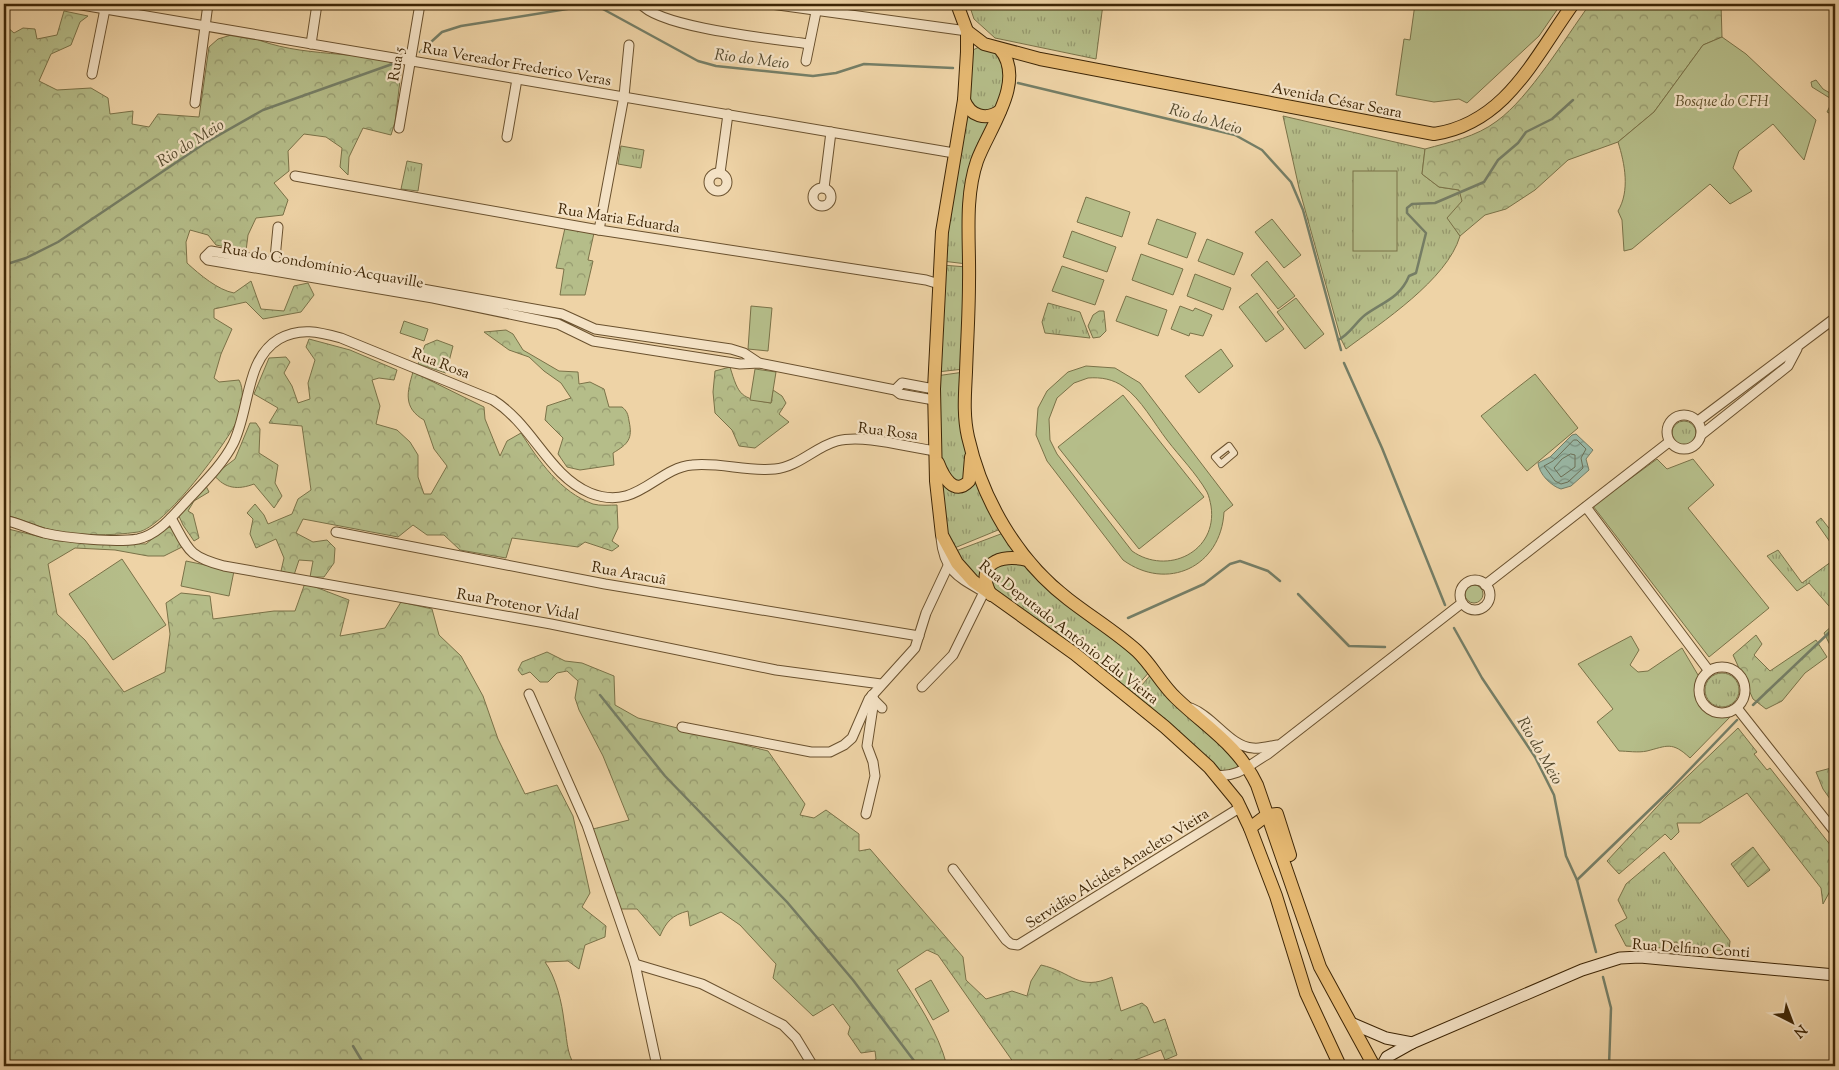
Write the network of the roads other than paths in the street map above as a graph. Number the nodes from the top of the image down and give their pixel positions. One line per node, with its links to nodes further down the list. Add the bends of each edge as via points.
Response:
1 (76, 4): 8 (street, Rua Vereador Frederico Veras)
2 (208, 4): 11 (street)
3 (317, 4): 13 (street)
4 (420, 4): 20 (street, Rua 5)
5 (770, 4): 10 (street)
6 (957, 4): 12 (main road)
7 (1573, 4): 19 (main road, Avenida César Seara, via 1504,100 1479,120 1434,134)
8 (105, 6): 11 (street, Rua Vereador Frederico Veras); 23 (street)
9 (642, 6): 15 (street, via 694,27)
10 (816, 12): 12 (street); 15 (street)
11 (205, 26): 13 (street, Rua Vereador Frederico Veras); 27 (street)
12 (967, 31): 16 (main road, Avenida César Seara); 18 (main road)
13 (310, 44): 20 (street, Rua Vereador Frederico Veras)
14 (629, 44): 25 (street)
15 (809, 44): 21 (street)
16 (984, 44): 17 (main road, Avenida César Seara); 18 (main road)
17 (1000, 49): 19 (main road, Avenida César Seara); 22 (main road)
18 (967, 52): 26 (main road)
19 (1040, 58): 22 (main road, Avenida César Seara, via 1017,64)
20 (410, 60): 24 (street, Rua Vereador Frederico Veras); 30 (street, Rua 5)
21 (806, 61)
22 (1009, 71): 28 (main road)
23 (92, 74)
24 (517, 79): 25 (street, Rua Vereador Frederico Veras); 32 (street)
25 (624, 96): 29 (street, Rua Vereador Frederico Veras); 38 (street)
26 (964, 100): 28 (main road, via 972,112 981,116 991,116); 33 (main road, Rua Deputado Antônio Edu Vieira)
27 (195, 103)
28 (1000, 111): 55 (main road, via 977,161 970,195 964,405)
29 (728, 114): 31 (street, Rua Vereador Frederico Veras); 34 (street)
30 (398, 128)
31 (831, 132): 33 (street, Rua Vereador Frederico Veras); 36 (street)
32 (506, 137)
33 (954, 153): 40 (main road, Rua Deputado Antônio Edu Vieira, via 943,217)
34 (720, 173)
35 (295, 176): 38 (street, Rua Maria Eduarda)
36 (824, 188)
37 (278, 227): 39 (street)
38 (599, 230): 40 (street, Rua Maria Eduarda)
39 (274, 268): 39 (street, Rua do Condomínio Acquaville, via 210,251 205,257 208,260); 41 (street, Rua do Condomínio Acquaville)
40 (939, 284): 51 (main road, Rua Deputado Antônio Edu Vieira)
41 (433, 294): 42 (street, Rua do Condomínio Acquaville); 43 (street, Rua do Condomínio Acquaville)
42 (514, 305): 43 (street); 45 (street, Rua do Condomínio Acquaville, via 562,314)
43 (512, 315): 47 (street, Rua do Condomínio Acquaville, via 558,324)
44 (1835, 318): 48 (street)
45 (595, 329): 46 (street, Rua do Condomínio Acquaville); 47 (street)
46 (659, 339): 49 (street); 50 (street, Rua do Condomínio Acquaville, via 731,349)
47 (593, 340): 49 (street, Rua do Condomínio Acquaville)
48 (1800, 345): 52 (street); 53 (street, via 1788,366)
49 (657, 350): 50 (street, Rua do Condomínio Acquaville, via 740,364)
50 (759, 363): 51 (street, Rua do Condomínio Acquaville, via 895,390 902,383)
51 (934, 394): 56 (main road, Rua Deputado Antônio Edu Vieira)
52 (1698, 421): 53 (street); 54 (street, via 1684,415 1674,418 1666,431)
53 (1701, 435): 54 (street, via 1690,449 1678,449)
54 (1669, 442): 57 (street)
55 (971, 448): 56 (main road, via 969,481 961,486 947,482); 62 (main road, via 996,512)
56 (935, 454): 58 (street, Rua Rosa, via 861,440 837,441 777,469 692,465 676,469 634,494 606,496 577,487 563,475 507,408 493,400 340,338 317,331 300,331 278,339 259,357 244,417 233,444 222,462); 60 (main road, Rua Deputado Antônio Edu Vieira)
57 (1586, 507): 64 (street); 68 (street)
58 (171, 518): 59 (street, Rua Rosa, via 152,534 129,540 57,536); 69 (street, Rua Protenor Vidal, via 190,552 202,560 224,566 551,624 776,670)
59 (4, 520)
60 (941, 527): 63 (street, via 943,554); 65 (main road, Rua Deputado Antônio Edu Vieira, via 946,545 957,563)
61 (336, 532): 67 (street, Rua Aracuã, via 605,584)
62 (1027, 560): 65 (main road, via 1003,557 988,567 985,574); 73 (main road, via 1058,591 1138,652)
63 (948, 566): 65 (street); 67 (street)
64 (1485, 585): 66 (street, via 1473,581 1465,585 1460,594); 66 (street, via 1490,595 1486,605 1476,610)
65 (989, 595): 70 (street, via 953,655); 80 (main road, Rua Deputado Antônio Edu Vieira, via 1075,654 1165,727)
66 (1462, 603): 77 (street)
67 (919, 636): 69 (street, via 911,654)
68 (1709, 671): 75 (street, via 1721,667 1740,675 1745,689); 75 (street, via 1699,689 1707,707 1722,713)
69 (881, 684): 72 (street)
70 (922, 687)
71 (529, 694): 87 (street, via 587,825)
72 (873, 697): 74 (street); 76 (street, via 852,738 830,752 798,750); 82 (street, via 867,746 875,776)
73 (1183, 705): 77 (street, via 1212,720 1235,743 1254,748); 78 (main road)
74 (882, 708)
75 (1737, 708): 85 (street)
76 (682, 726)
77 (1277, 744): 78 (street, via 1250,758); 79 (street)
78 (1240, 756): 79 (main road)
79 (1253, 764): 80 (street, via 1230,776); 83 (main road)
80 (1216, 775): 81 (main road, Rua Deputado Antônio Edu Vieira)
81 (1241, 807): 84 (main road, Rua Deputado Antônio Edu Vieira); 86 (street, Servidão Alcides Anacleto Vieira, via 1018,944 1006,940)
82 (866, 814)
83 (1267, 815): 84 (main road); 89 (main road, via 1277,814 1309,918)
84 (1250, 828): 91 (main road, Rua Deputado Antônio Edu Vieira)
85 (1835, 832)
86 (953, 869)
87 (635, 964): 92 (street); 93 (street, via 713,989 783,1025 796,1038)
88 (1835, 975): 90 (main road, Rua Delfino Conti, via 1640,957 1607,961)
89 (1348, 1018): 90 (main road, via 1386,1038); 95 (main road)
90 (1412, 1043): 96 (main road, Rua Delfino Conti, via 1387,1056)
91 (1332, 1060): 94 (main road, Rua Deputado Antônio Edu Vieira)
92 (657, 1066)
93 (813, 1066)
94 (1340, 1066)
95 (1374, 1066)
96 (1382, 1066)

